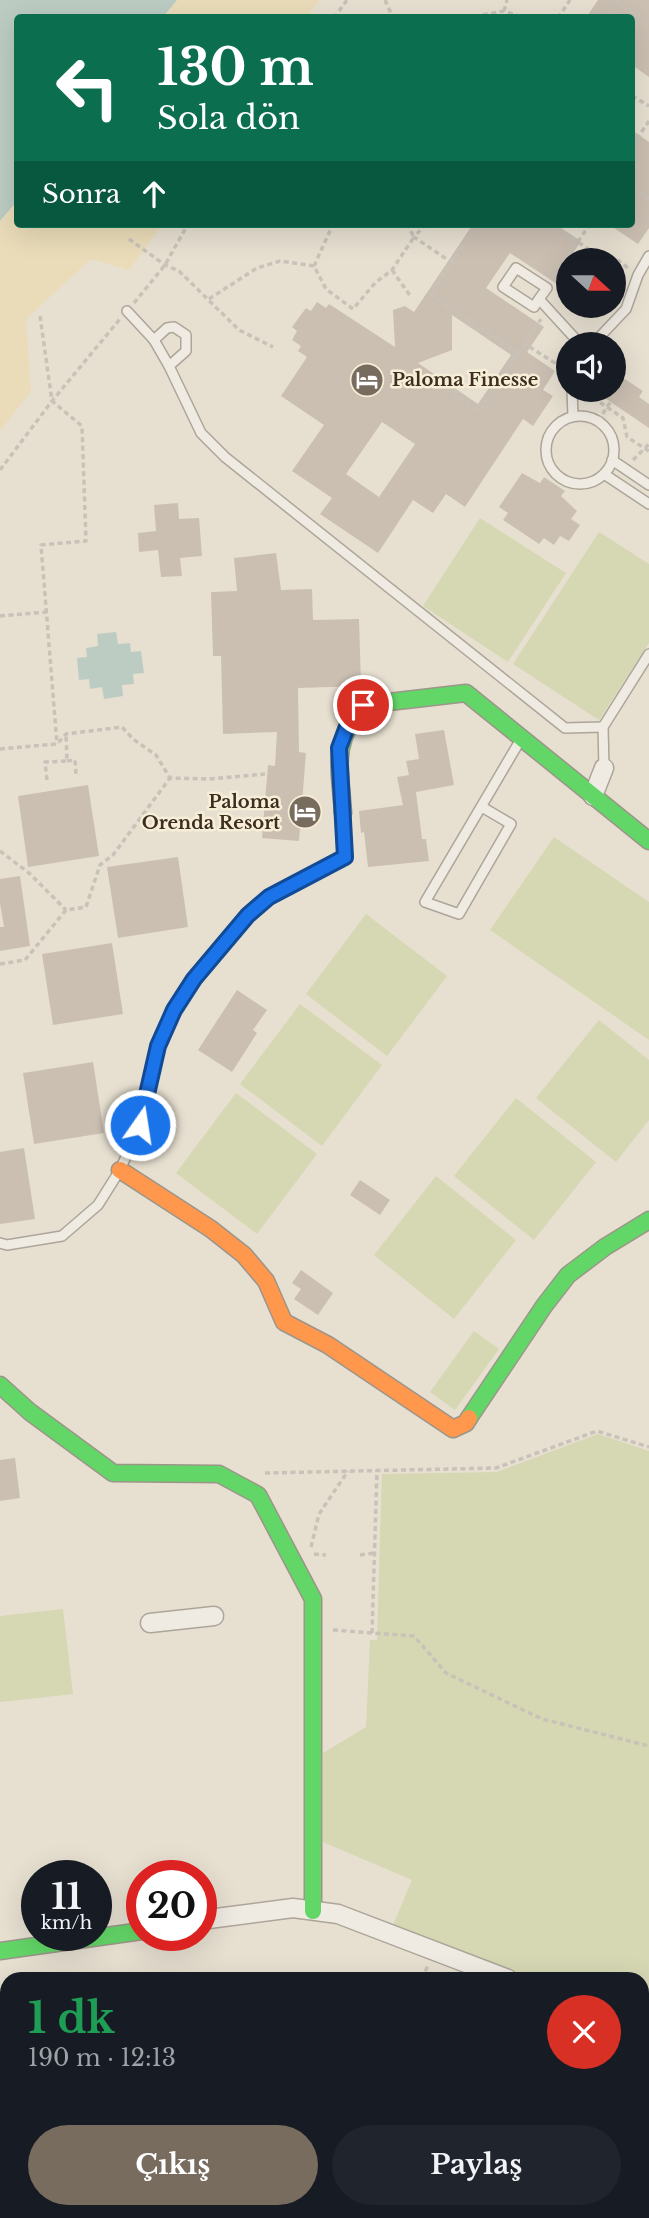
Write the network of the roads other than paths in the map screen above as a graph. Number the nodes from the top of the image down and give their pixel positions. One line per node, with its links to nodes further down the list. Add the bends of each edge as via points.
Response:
1 (649, 256): 5 (lane, via 626,309)
2 (539, 299): 2 (lane, via 547,288 516,268 503,287 534,307); 4 (lane)
3 (127, 310): 6 (lane)
4 (570, 332)
5 (604, 332)
6 (154, 340): 7 (lane); 7 (lane, via 167,328 186,335 186,351)
7 (169, 366): 15 (lane, via 201,433 225,457 565,729)
8 (572, 402): 9 (lane)
9 (573, 416): 10 (lane, via 598,421 609,432); 11 (lane, via 549,436 548,462 554,472 573,483 594,481)
10 (612, 460): 11 (lane); 12 (lane)
11 (604, 474): 13 (lane)
12 (649, 485)
13 (649, 504)
14 (649, 654): 15 (lane)
15 (603, 727): 17 (lane)
16 (522, 738): 18 (street); 19 (lane); 20 (street, via 466,693 363,705 348,724 339,748)
17 (604, 768): 18 (street)
18 (593, 796): 21 (street)
19 (482, 807): 19 (lane, via 446,867 425,902 459,914 512,824)
20 (343, 813): 22 (lane, via 345,857 269,897 248,915 174,1010 158,1046 140,1125)
21 (649, 841)
22 (120, 1170): 23 (street, via 231,1243 257,1269 277,1300 284,1322 328,1345 453,1430 466,1423 568,1275); 24 (lane, via 98,1205 62,1236)
23 (649, 1220)
24 (0, 1243)
25 (0, 1385): 28 (street, via 113,1473 219,1474 258,1495 313,1599)
26 (214, 1616): 27 (street)
27 (150, 1623)
28 (313, 1911): 29 (street, via 293,1908); 32 (street, via 338,1914)
29 (217, 1918)
30 (126, 1933): 31 (street)
31 (0, 1951)
32 (490, 1972)

